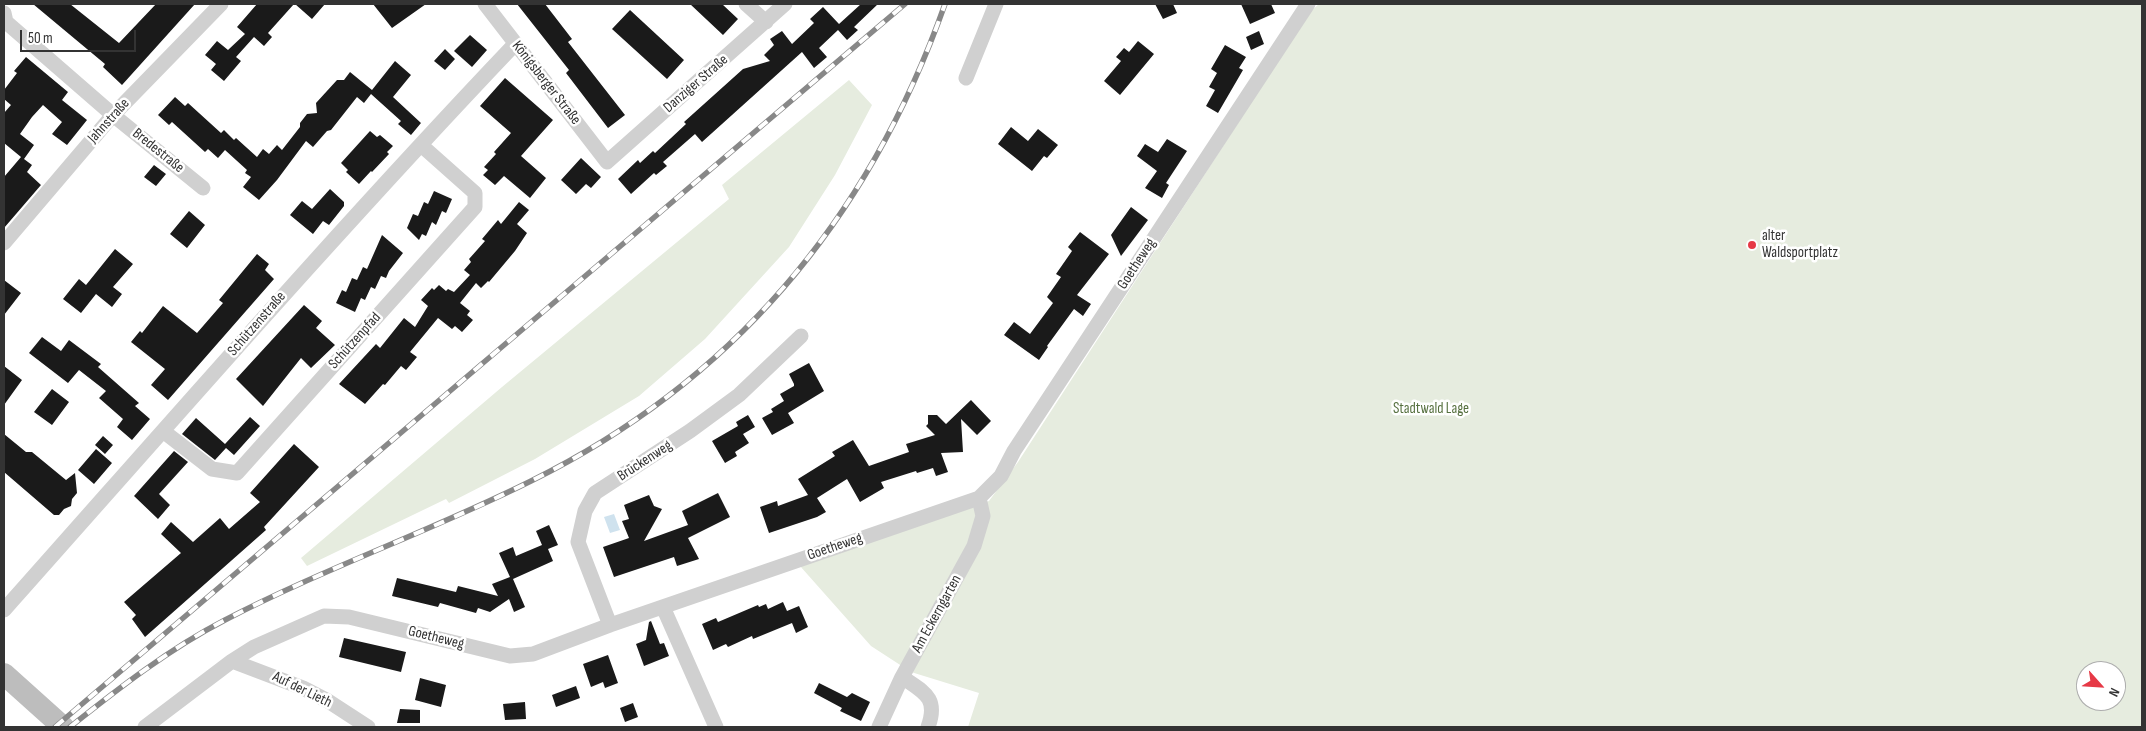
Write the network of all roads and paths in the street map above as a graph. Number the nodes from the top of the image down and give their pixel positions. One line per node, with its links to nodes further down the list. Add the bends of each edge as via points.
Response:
1 (221, 4): 11 (street, Jahnstraße)
2 (485, 4): 9 (street, Königsberger Straße)
3 (746, 4): 8 (street)
4 (785, 4): 8 (street, Danziger Straße)
5 (996, 4): 10 (street)
6 (1308, 4): 18 (street, Goetheweg, via 1014,451 1001,476)
7 (4, 14): 11 (street, Bredestraße, via 6,22)
8 (766, 22): 13 (street, Danziger Straße)
9 (515, 44): 12 (street, Schützenstraße); 13 (street, Königsberger Straße)
10 (966, 78)
11 (113, 115): 14 (street, Bredestraße); 15 (street, Jahnstraße)
12 (421, 145): 17 (street, Schützenstraße); 17 (street, Schützenpfad, via 475,193 475,207 237,473 212,469)
13 (607, 162)
14 (203, 188)
15 (4, 244)
16 (801, 336): 21 (street, Brückenweg, via 739,394 595,494 585,511 578,542)
17 (163, 431): 20 (street, Schützenstraße)
18 (979, 498): 19 (street, Goetheweg); 24 (street, Am Eckerngarten, via 984,516 974,546)
19 (663, 607): 21 (street, Goetheweg); 28 (street)
20 (4, 610)
21 (610, 625): 22 (street, Goetheweg, via 533,654 510,656 349,617 324,616 254,647)
22 (232, 661): 26 (street, Goetheweg); 27 (street, Auf der Lieth, via 303,688)
23 (4, 674): 25 (street)
24 (902, 677): 29 (street, Am Eckerngarten); 30 (street, via 928,696 932,712)
25 (61, 725)
26 (145, 727)
27 (368, 727)
28 (716, 727)
29 (880, 727)
30 (928, 727)

